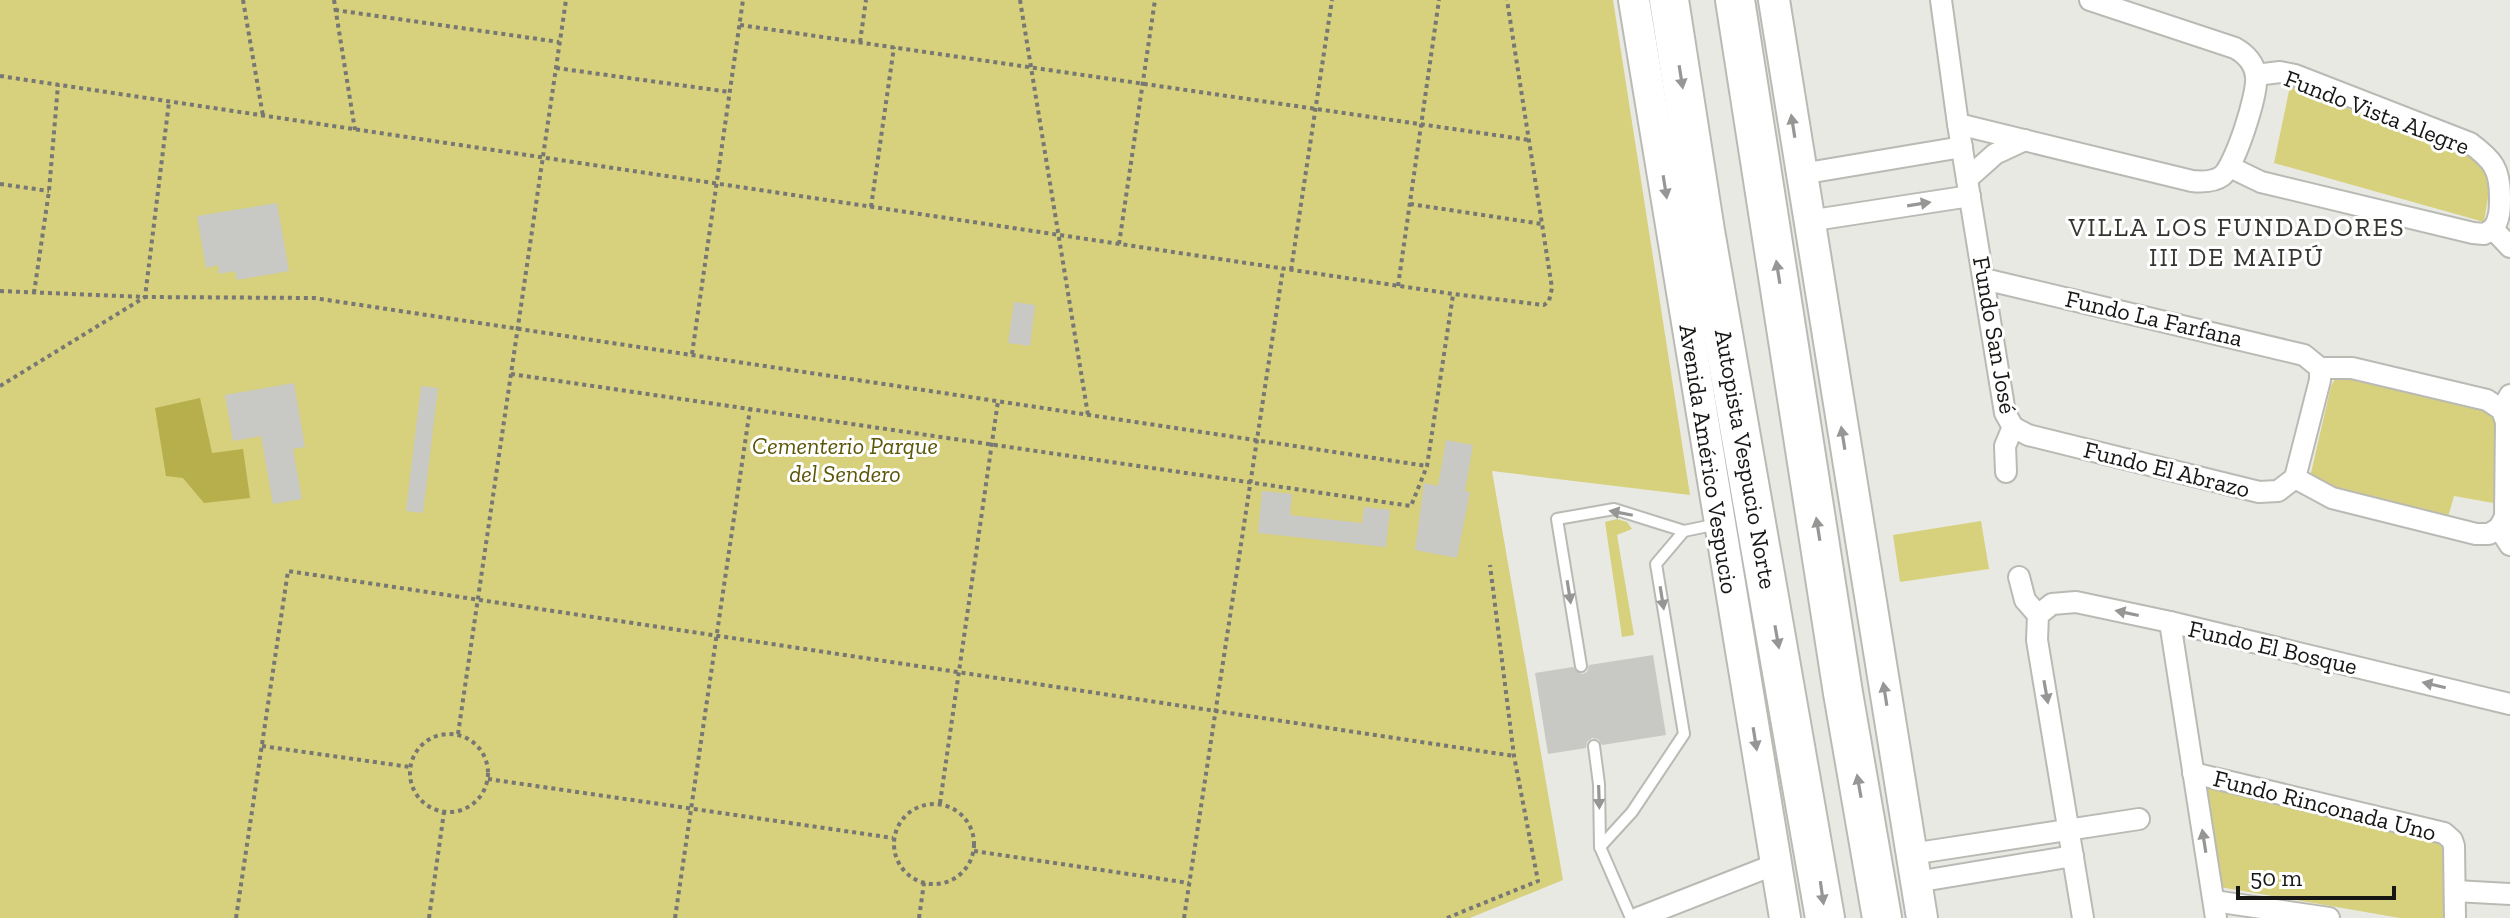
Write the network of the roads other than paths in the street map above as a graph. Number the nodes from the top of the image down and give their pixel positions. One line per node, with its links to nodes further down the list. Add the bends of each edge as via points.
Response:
1 (1634, 0): 23 (main road, Avenida Américo Vespucio, one-way to 23)
2 (1669, 0): 47 (highway, Autopista Vespucio Norte, one-way to 47)
3 (1735, 0): 48 (highway, one-way to 3)
4 (1774, 0): 12 (main road, one-way to 4)
5 (1941, 0): 8 (street, Fundo San José)
6 (2090, 0): 7 (street, Fundo Vista Alegre, via 2235,48)
7 (2256, 75): 11 (street); 15 (street, Fundo Vista Alegre, via 2295,75 2470,143 2497,170 2500,215)
8 (1958, 124): 9 (street); 10 (street, Fundo San José)
9 (2025, 140): 11 (street, via 2192,181 2212,180); 13 (street, via 1995,154)
10 (1962, 147): 12 (street); 13 (street, Fundo San José)
11 (2230, 167): 15 (street, via 2253,180 2473,233)
12 (1801, 174): 14 (main road)
13 (1968, 188): 14 (street, one-way to 13); 17 (street, Fundo San José)
14 (1808, 221): 39 (main road, one-way to 14)
15 (2493, 229): 16 (street)
16 (2510, 247)
17 (1984, 279): 18 (street, Fundo La Farfana, via 2296,351); 20 (street, Fundo San José, via 2005,413)
18 (2320, 368): 19 (street, Fundo La Farfana, via 2352,368); 22 (street)
19 (2506, 402): 25 (street)
20 (2013, 427): 21 (street, Fundo San José, via 2005,446); 22 (street, Fundo El Abrazo, via 2259,492 2278,491)
21 (2006, 472)
22 (2295, 478): 25 (street, via 2332,498)
23 (1720, 524): 24 (lane); 38 (main road, Avenida Américo Vespucio, one-way to 38)
24 (1684, 531): 29 (lane, one-way to 29, via 1614,509 1557,519); 36 (lane, one-way to 36, via 1656,564 1684,734 1632,812)
25 (2505, 537)
26 (2019, 577): 27 (street, via 2025,600)
27 (2038, 615): 28 (street, Fundo El Bosque, one-way to 27, via 2068,601 2052,604); 34 (street, one-way to 34, via 2037,640)
28 (2170, 622): 30 (street, Fundo El Bosque, one-way to 28); 32 (street)
29 (1581, 666)
30 (2510, 704)
31 (1594, 746): 36 (lane, one-way to 36)
32 (2193, 773): 41 (street, Fundo Rinconada Uno, via 2444,833 2454,846); 43 (street, one-way to 32)
33 (2139, 819): 34 (street)
34 (2069, 828): 35 (street); 37 (street)
35 (1995, 840): 39 (street); 40 (street)
36 (1600, 847): 44 (lane)
37 (2073, 856): 40 (street); 50 (street)
38 (1776, 864): 45 (street); 46 (main road, Avenida Américo Vespucio)
39 (1913, 868): 40 (street); 49 (main road)
40 (2000, 868)
41 (2455, 891): 42 (street); 52 (street, Fundo Rinconada Uno)
42 (2510, 894)
43 (2215, 910): 51 (street)
44 (1631, 918)
45 (1638, 918)
46 (1785, 918)
47 (1825, 918)
48 (1882, 918)
49 (1922, 918)
50 (2083, 918)
51 (2329, 918)
52 (2455, 918)

